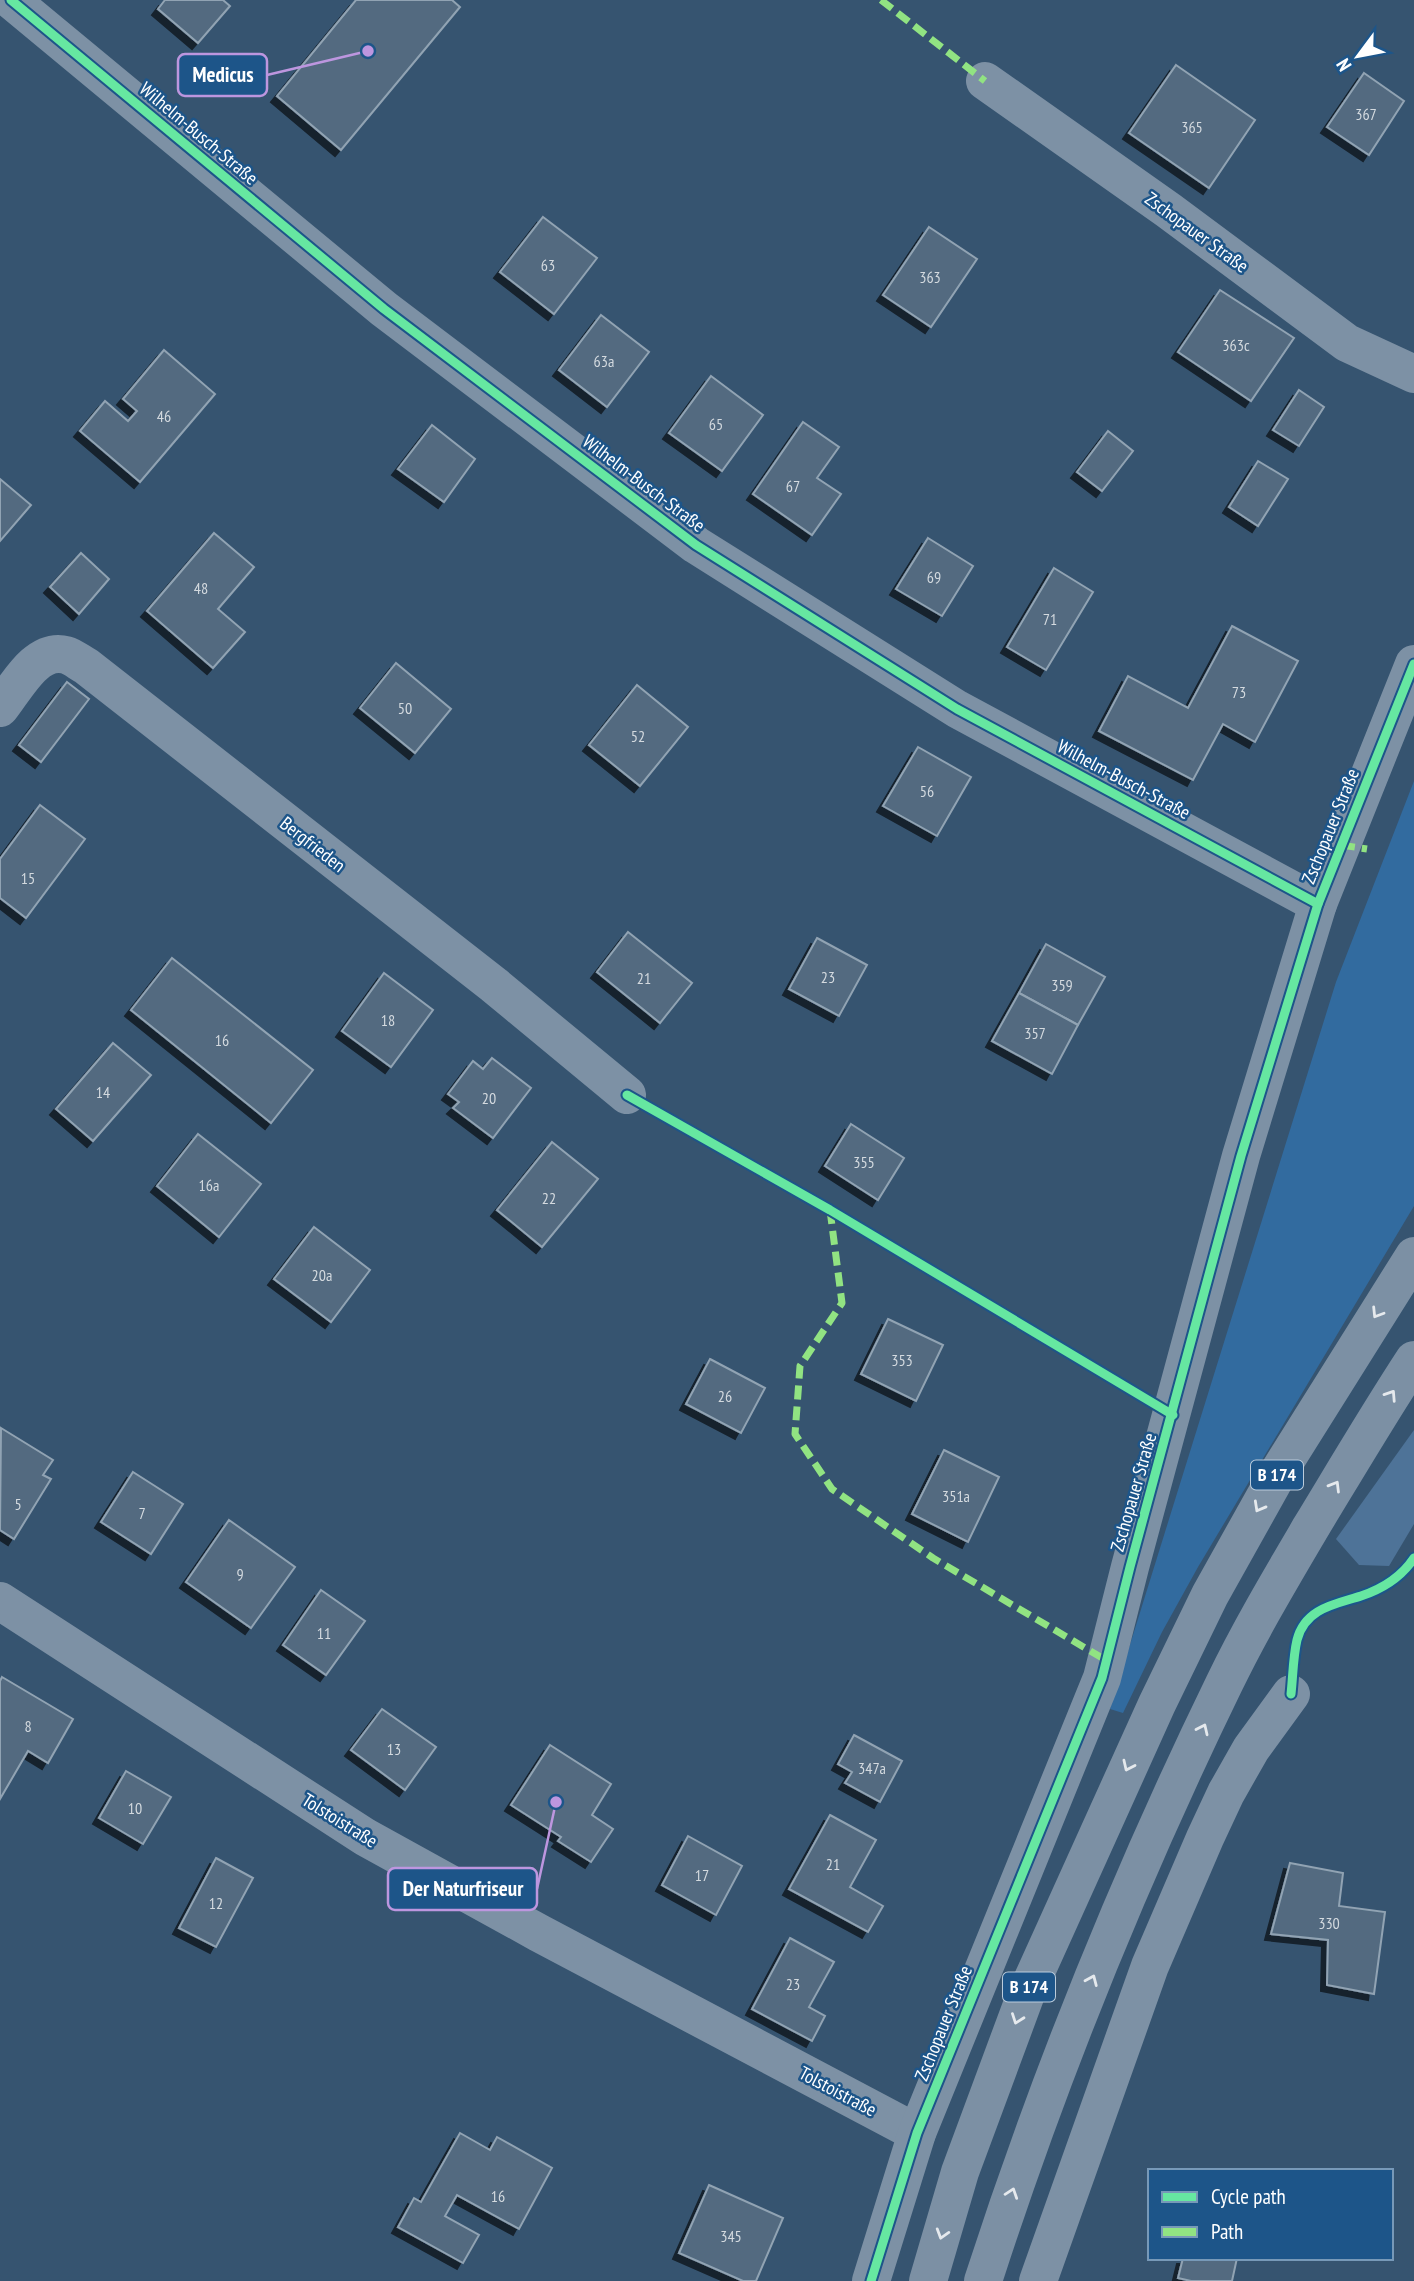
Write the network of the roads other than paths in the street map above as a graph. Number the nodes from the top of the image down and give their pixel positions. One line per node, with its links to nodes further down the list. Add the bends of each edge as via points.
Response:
1 (11, 0): 6 (street, Wilhelm-Busch-Straße, via 384,309 696,545 957,709)
2 (985, 81): 3 (street, Zschopauer Straße, via 1347,343)
3 (1414, 374)
4 (1414, 664): 6 (street, Zschopauer Straße)
5 (0, 708): 7 (street, Bergfrieden, via 37,661 50,654 67,655 86,666 494,985)
6 (1318, 904): 12 (street, Zschopauer Straße, via 1241,1156 1102,1678)
7 (627, 1095)
8 (1414, 1256): 14 (highway, B 174, one-way to 14, via 1281,1468 1210,1595 1157,1704 1026,1994 960,2172)
9 (1414, 1360): 15 (highway, B 174, one-way to 9, via 1076,2018 1224,1682 1275,1588)
10 (0, 1601): 12 (street, Tolstoistraße, via 365,1837)
11 (1292, 1694): 16 (street, via 1251,1749 1205,1838 1150,1966)
12 (917, 2133): 13 (street, Zschopauer Straße)
13 (871, 2281)
14 (928, 2281)
15 (983, 2281)
16 (1038, 2281)

